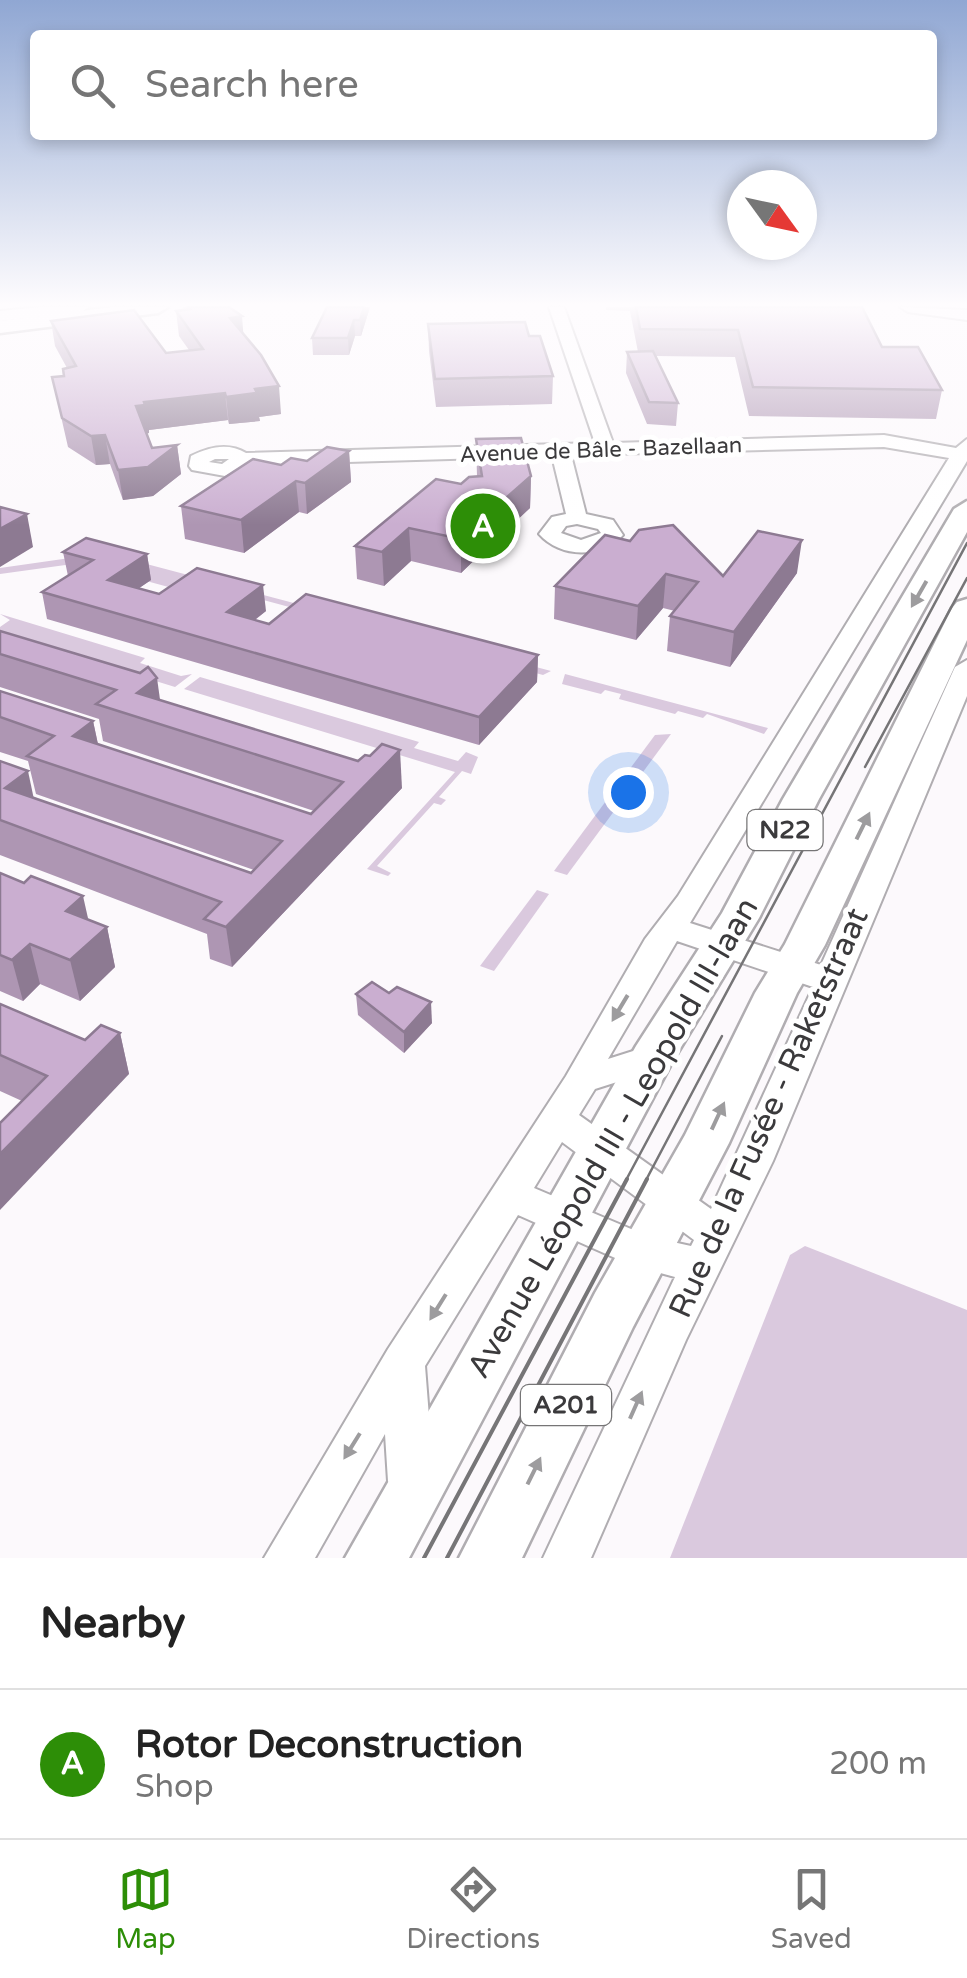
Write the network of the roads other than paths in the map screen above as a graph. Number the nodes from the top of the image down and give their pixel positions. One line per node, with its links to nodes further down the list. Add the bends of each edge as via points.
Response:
1 (582, 380): 2 (street)
2 (606, 449): 3 (street, Avenue de Bâle - Bazellaan, via 884,441); 4 (street, Avenue de Bâle - Bazellaan)
3 (963, 450): 10 (street)
4 (560, 451): 5 (street, Avenue de Bâle - Bazellaan); 7 (street)
5 (242, 460)
6 (967, 509): 11 (main road, Avenue Léopold III - Leopold III-laan / N22, one-way to 11)
7 (577, 518)
8 (967, 608): 12 (main road, N22, one-way to 8)
9 (967, 667): 13 (street, Rue de la Fusée - Raketstraat)
10 (671, 928): 11 (street); 15 (street, one-way to 15)
11 (721, 944): 12 (street); 14 (main road, Avenue Léopold III - Leopold III-laan / N22)
12 (792, 968): 13 (street); 19 (main road, N22, one-way to 12)
13 (832, 981): 21 (street, Rue de la Fusée - Raketstraat)
14 (652, 1058): 15 (street); 17 (main road, Avenue Léopold III - Leopold III-laan / N22)
15 (582, 1080): 16 (street)
16 (557, 1118): 17 (street); 18 (street)
17 (602, 1152): 19 (street); 20 (main road, Avenue Léopold III - Leopold III-laan / N22)
18 (512, 1195): 20 (street); 23 (street, one-way to 23)
19 (673, 1202): 21 (street); 22 (main road, N22)
20 (566, 1218): 22 (street); 24 (main road, Avenue Léopold III - Leopold III-laan)
21 (709, 1250): 22 (street); 28 (street, Rue de la Fusée - Raketstraat, one-way to 21)
22 (645, 1253): 27 (main road, A201, one-way to 22)
23 (403, 1363): 24 (street); 25 (street, one-way to 25)
24 (412, 1493): 26 (main road, Avenue Léopold III - Leopold III-laan)
25 (288, 1558)
26 (376, 1558)
27 (490, 1558)
28 (567, 1558)

